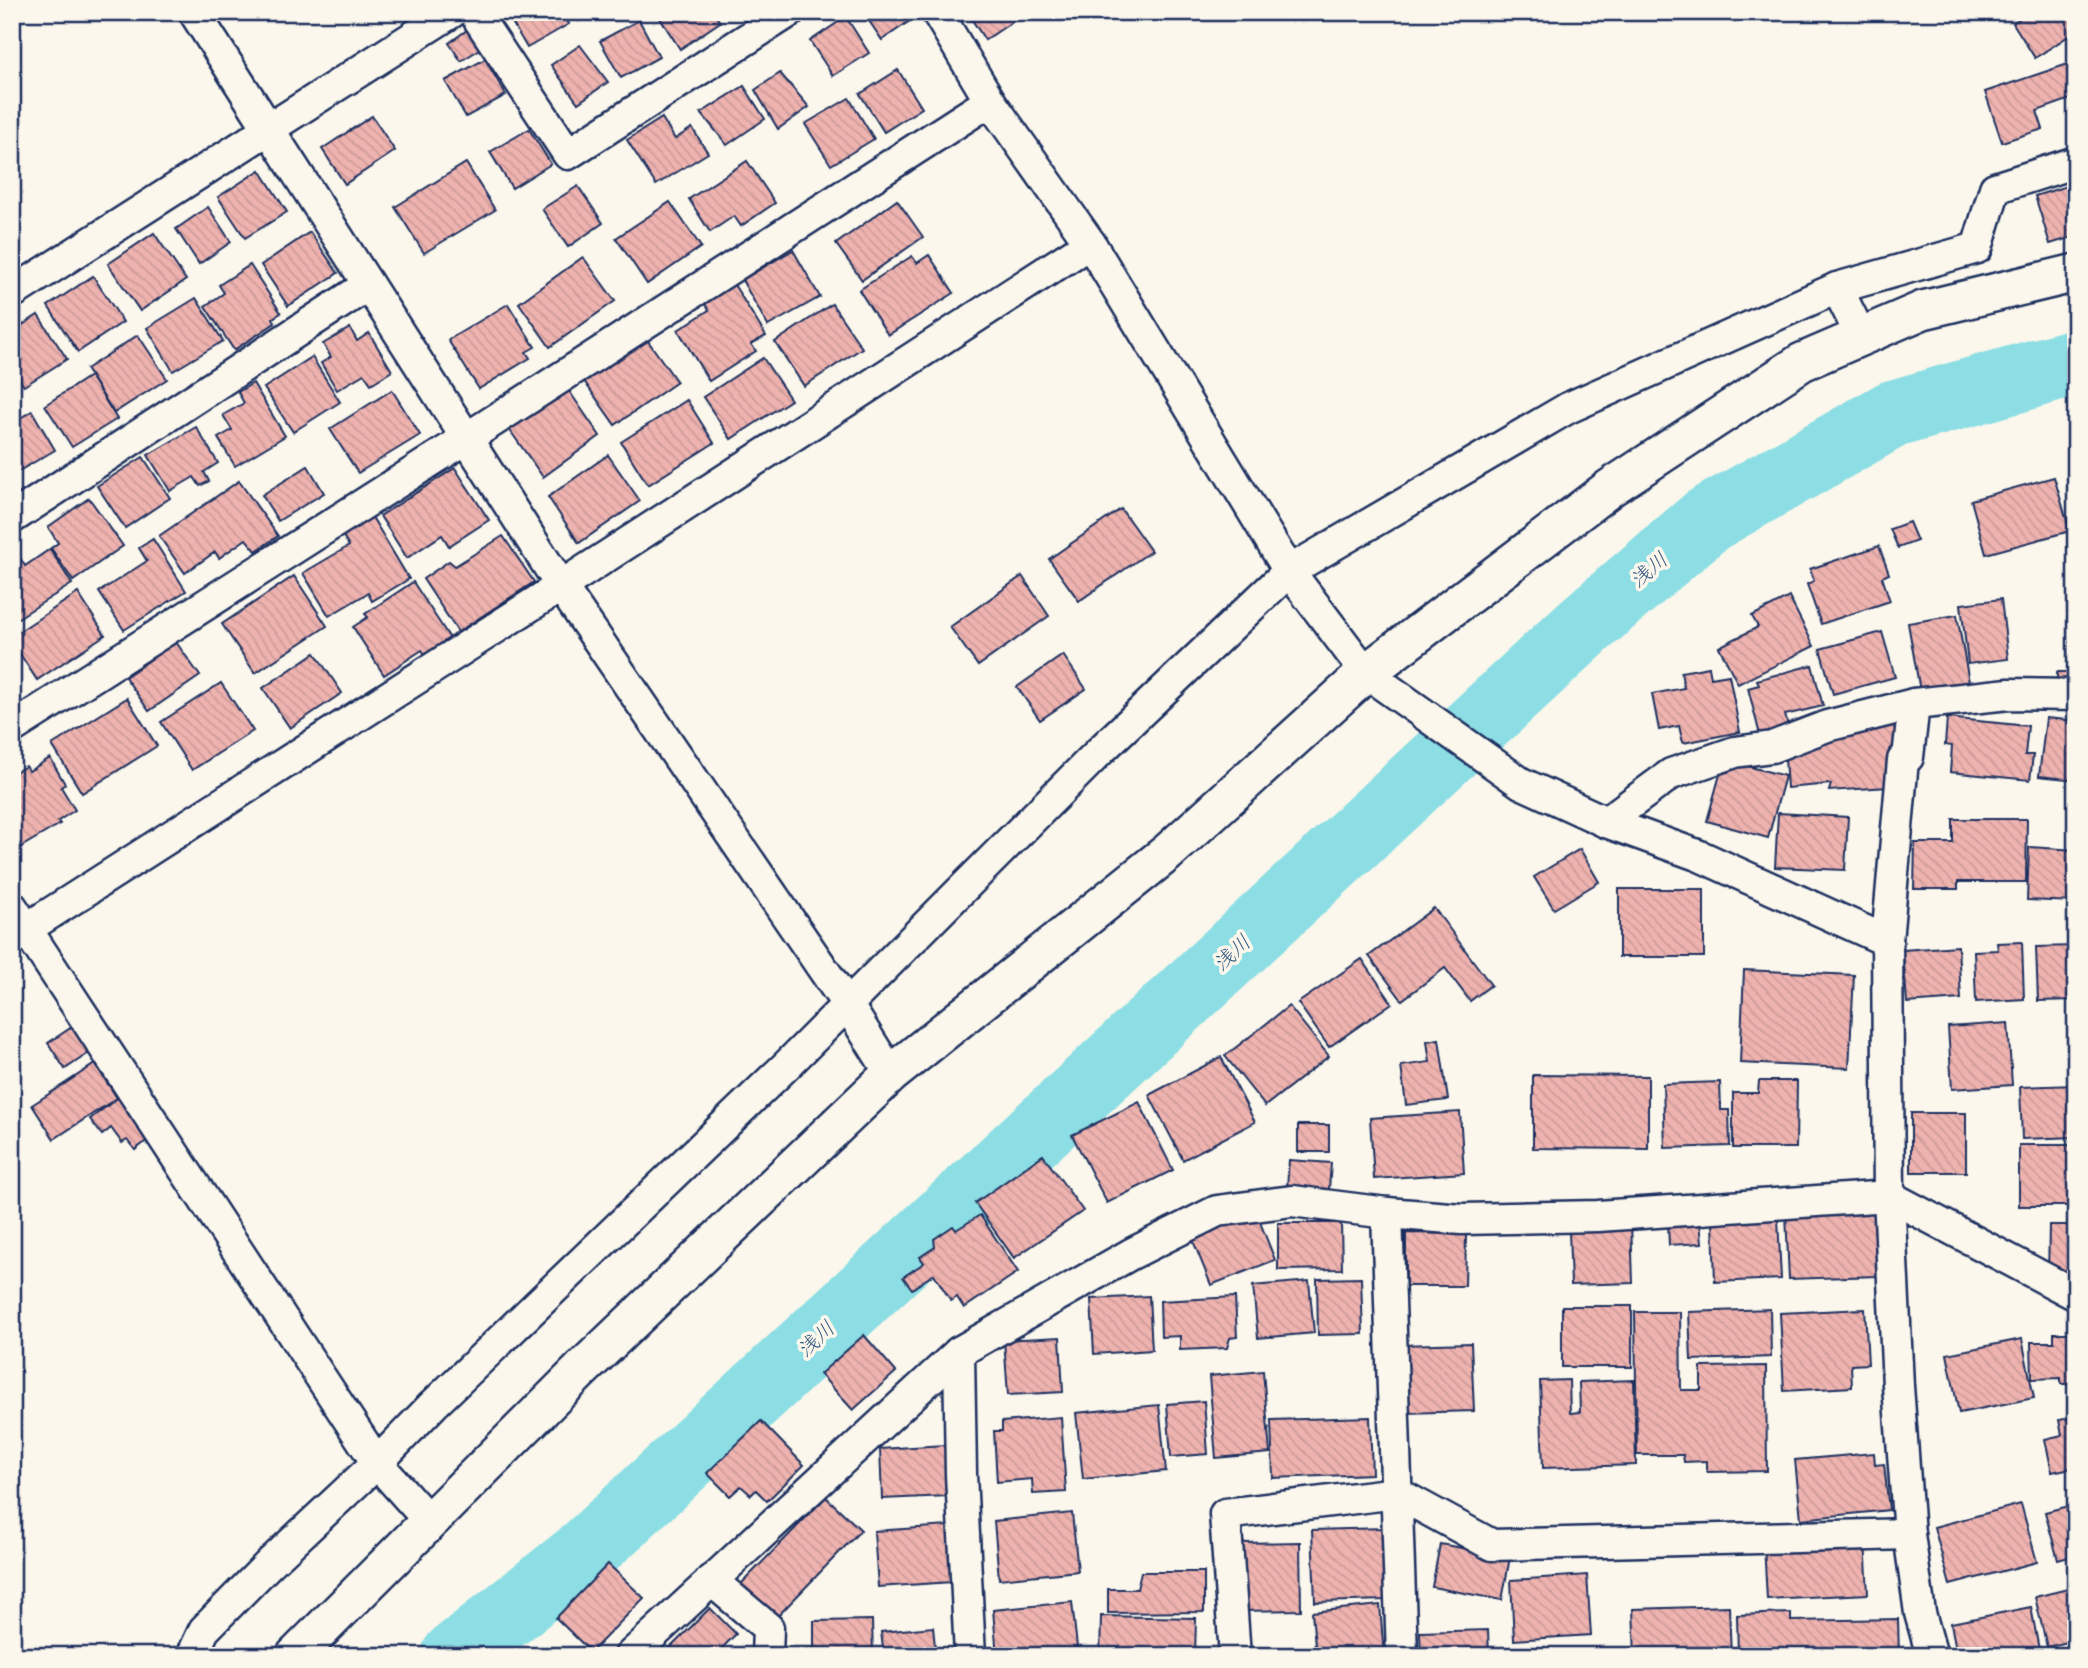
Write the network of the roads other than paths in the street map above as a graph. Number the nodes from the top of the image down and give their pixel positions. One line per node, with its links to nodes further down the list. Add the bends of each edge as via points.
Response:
1 (194, 12): 7 (street)
2 (452, 12): 7 (street)
3 (474, 12): 4 (street, via 568,154)
4 (789, 12)
5 (937, 12): 6 (street)
6 (990, 101): 9 (street); 15 (street)
7 (268, 130): 11 (street); 13 (street)
8 (2076, 162): 12 (street, via 1995,188 1977,248)
9 (1090, 243): 17 (street); 18 (street)
10 (2076, 273): 14 (street, via 1923,310)
11 (368, 285): 15 (street); 16 (street)
12 (1837, 288): 14 (street); 17 (street, via 1568,408)
13 (12, 293)
14 (1861, 336): 19 (street, via 1802,362 1610,488)
15 (467, 439): 18 (street); 22 (street)
16 (12, 518)
17 (1289, 571): 19 (street); 26 (street)
18 (561, 586): 24 (street); 26 (street)
19 (1366, 674): 23 (street, via 1521,783); 27 (street, via 1167,853)
20 (2076, 695): 21 (street, via 2009,694)
21 (1914, 704): 23 (street, via 1671,774); 25 (street, via 1908,757 1903,760)
22 (12, 728)
23 (1606, 822): 25 (street, via 1700,856)
24 (19, 918): 32 (street)
25 (1888, 941): 28 (street)
26 (846, 1004): 27 (street); 32 (street)
27 (891, 1074): 34 (street, via 582,1368)
28 (1889, 1196): 29 (street, via 1598,1216 1462,1219); 30 (street); 35 (street)
29 (1387, 1213): 31 (street, via 1292,1201 1217,1212 1131,1254); 33 (street)
30 (2076, 1295)
31 (958, 1352): 36 (street); 41 (street)
32 (377, 1463): 34 (street); 37 (street, via 204,1630)
33 (1397, 1493): 35 (street, via 1492,1545); 42 (street, via 1225,1514); 43 (street)
34 (429, 1521): 38 (street)
35 (1909, 1534): 44 (street, via 1920,1614)
36 (712, 1580): 39 (street); 40 (street, via 768,1628)
37 (192, 1656)
38 (295, 1656)
39 (630, 1656)
40 (767, 1656)
41 (970, 1656)
42 (1235, 1656)
43 (1402, 1656)
44 (1932, 1656)

